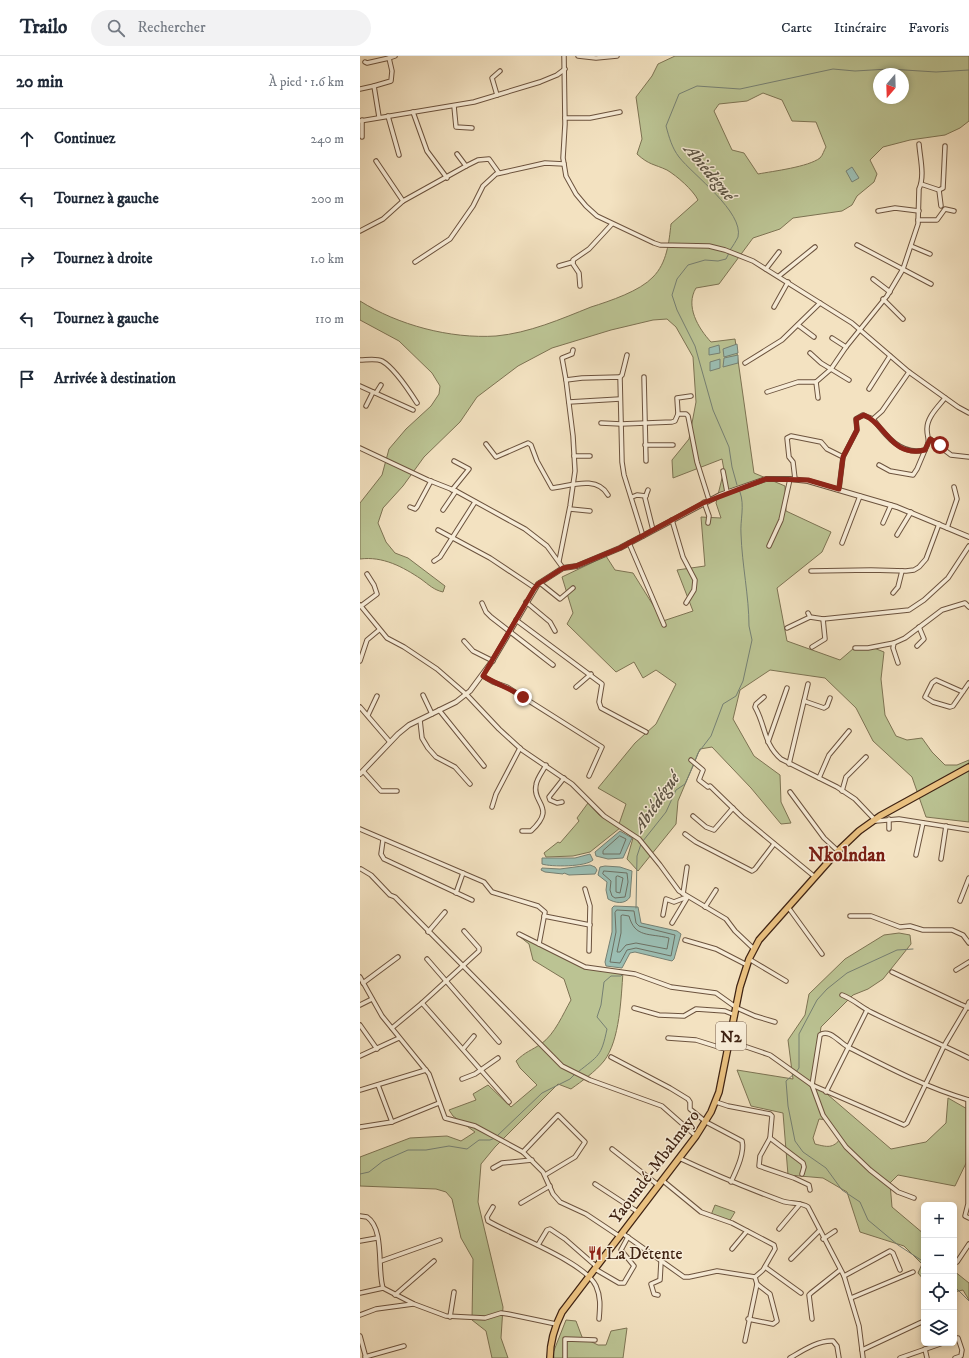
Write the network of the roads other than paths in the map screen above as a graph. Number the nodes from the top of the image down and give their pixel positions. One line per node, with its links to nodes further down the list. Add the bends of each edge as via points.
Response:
1 (395, 56): 5 (street)
2 (564, 56): 7 (street)
3 (578, 56): 4 (street)
4 (617, 56)
5 (390, 58): 6 (street); 11 (street, via 391,81)
6 (365, 62)
7 (565, 69): 9 (street); 10 (street)
8 (500, 71): 13 (street, via 492,78)
9 (556, 75): 10 (street); 13 (street)
10 (565, 79): 19 (street)
11 (374, 86): 12 (street); 18 (street)
12 (360, 89)
13 (497, 95): 14 (street)
14 (454, 106): 15 (street); 21 (street, via 456,127)
15 (414, 112): 17 (street); 31 (street, via 427,151)
16 (620, 112): 19 (street, via 590,118)
17 (388, 116): 18 (street); 26 (street)
18 (379, 117): 20 (street)
19 (565, 118): 28 (street)
20 (361, 120): 22 (street)
21 (472, 128)
22 (362, 137)
23 (919, 144): 32 (street)
24 (945, 146): 33 (street, via 944,182 943,188)
25 (457, 154): 29 (street)
26 (398, 156)
27 (376, 161): 34 (street)
28 (564, 164): 30 (street, via 545,164); 40 (street, via 566,176 576,194 597,216)
29 (466, 166): 30 (street, via 486,158 494,164); 31 (street)
30 (499, 173): 47 (street, via 483,186 473,206 450,239)
31 (447, 178): 34 (street)
32 (921, 184): 33 (street); 36 (street)
33 (939, 190): 35 (street)
34 (403, 201): 41 (street, via 383,219)
35 (941, 206)
36 (919, 210): 37 (street, via 895,208); 39 (street)
37 (878, 211)
38 (954, 211): 39 (street, via 945,209 937,220)
39 (918, 220): 44 (street)
40 (612, 224): 48 (street, via 589,250); 50 (street, via 660,245 697,245 725,250)
41 (360, 232)
42 (857, 245): 51 (street)
43 (815, 246): 52 (street)
44 (911, 246): 46 (street); 51 (street)
45 (779, 252): 50 (street)
46 (930, 254)
47 (415, 262)
48 (573, 262): 49 (street); 56 (street, via 579,273)
49 (559, 266)
50 (766, 269): 52 (street)
51 (903, 269): 55 (street); 57 (street)
52 (779, 276): 54 (street)
53 (873, 279): 57 (street)
54 (788, 282): 59 (street); 60 (street)
55 (931, 284)
56 (580, 286)
57 (890, 292): 58 (street)
58 (883, 299): 61 (street); 63 (street)
59 (820, 303): 62 (street); 63 (street)
60 (774, 306)
61 (903, 319)
62 (798, 325): 64 (street); 72 (street, via 782,340)
63 (860, 330): 66 (street); 70 (street)
64 (814, 337)
65 (832, 338): 66 (street)
66 (846, 347): 73 (street)
67 (573, 350): 77 (street, via 572,354 562,358)
68 (810, 353): 73 (street)
69 (627, 355): 75 (street)
70 (890, 356): 74 (street); 82 (street)
71 (360, 360): 90 (street, via 384,362 408,388)
72 (745, 363)
73 (832, 369): 78 (street); 79 (street)
74 (909, 372): 87 (street); 95 (street, via 882,411)
75 (620, 377): 77 (street); 88 (street)
76 (644, 377): 96 (street)
77 (566, 380): 89 (street)
78 (849, 380)
79 (816, 382): 84 (street, via 798,382); 86 (street)
80 (382, 385): 83 (street)
81 (360, 386): 83 (street)
82 (869, 389)
83 (375, 392): 91 (street); 92 (street)
84 (767, 392)
85 (691, 396): 94 (street, via 677,398)
86 (818, 398)
87 (945, 398): 93 (street); 99 (street, via 930,418 927,428)
88 (620, 399): 89 (street); 98 (street)
89 (569, 402): 105 (street)
90 (416, 403)
91 (366, 406)
92 (413, 410)
93 (969, 413)
94 (678, 414): 96 (street, via 672,422); 126 (street, via 688,416 697,462)
95 (873, 419): 104 (street, via 889,440 897,445 912,451); 107 (street, via 864,415 856,419 857,430)
96 (644, 422): 98 (street); 101 (street)
97 (601, 423): 98 (street)
98 (621, 424): 123 (street, via 622,462)
99 (930, 439): 104 (street); 108 (street, via 951,455)
100 (486, 444): 116 (street, via 496,457 528,443 552,488)
101 (645, 445): 102 (street); 110 (street)
102 (673, 445)
103 (360, 448): 115 (street)
104 (925, 450): 111 (street, via 913,475 890,471)
105 (574, 456): 106 (street); 116 (street)
106 (590, 456)
107 (843, 457): 114 (street, via 827,449 822,442 790,436 787,438 789,457 794,462); 118 (street)
108 (969, 457)
109 (454, 461): 119 (street, via 469,469)
110 (646, 461)
111 (879, 466)
112 (723, 471): 121 (street)
113 (790, 478): 114 (street); 121 (street, via 766,479); 148 (street, via 781,520)
114 (795, 479): 118 (street)
115 (431, 482): 119 (street); 130 (street, via 417,507)
116 (574, 483): 122 (street, via 601,486); 131 (street)
117 (954, 487): 139 (street, via 957,499)
118 (839, 489): 125 (street)
119 (454, 490): 127 (street); 132 (street)
120 (648, 490): 124 (street)
121 (727, 492): 126 (street)
122 (608, 495)
123 (632, 496): 124 (street); 143 (street)
124 (646, 496): 141 (street)
125 (860, 496): 129 (street); 147 (street)
126 (709, 500): 128 (street)
127 (475, 502): 145 (street); 151 (street, via 536,536)
128 (704, 502): 135 (street); 136 (street, via 709,516)
129 (891, 505): 134 (street); 137 (street)
130 (410, 507)
131 (570, 508): 133 (street); 151 (street)
132 (443, 510)
133 (590, 511)
134 (911, 512): 138 (street); 142 (street)
135 (672, 520): 141 (street); 162 (street, via 683,557 695,580 694,590)
136 (708, 523)
137 (883, 523)
138 (939, 524): 139 (street); 154 (street, via 924,562 914,570)
139 (948, 528): 144 (street)
140 (438, 530): 145 (street)
141 (653, 530): 143 (street)
142 (897, 535)
143 (643, 536): 146 (street)
144 (969, 537)
145 (453, 538): 150 (street, via 440,557); 157 (street, via 490,558)
146 (629, 543): 152 (street, via 576,566); 169 (street)
147 (842, 543)
148 (769, 546)
149 (969, 546): 167 (street, via 948,578 909,610)
150 (434, 560)
151 (559, 561): 152 (street)
152 (563, 568): 156 (street)
153 (811, 571): 154 (street)
154 (902, 571): 159 (street, via 898,587)
155 (367, 574): 163 (street, via 377,594)
156 (540, 583): 157 (street); 158 (street, via 560,599)
157 (534, 588): 160 (street)
158 (573, 588)
159 (893, 593)
160 (526, 602): 168 (street); 174 (street, via 550,622)
161 (482, 603): 173 (street, via 486,612)
162 (686, 603)
163 (361, 605): 172 (street)
164 (969, 607): 170 (street, via 965,603 942,610)
165 (808, 613): 166 (street)
166 (810, 618): 167 (street); 171 (street)
167 (823, 619): 178 (street, via 825,639)
168 (516, 620): 173 (street); 184 (street)
169 (664, 625)
170 (919, 627): 176 (street); 177 (street, via 924,639)
171 (787, 628)
172 (379, 630): 180 (street, via 367,640); 192 (street, via 387,638 437,668)
173 (510, 630): 181 (street); 183 (street)
174 (555, 631)
175 (464, 641): 181 (street, via 473,651)
176 (894, 643): 179 (street); 182 (street)
177 (917, 646)
178 (812, 647)
179 (855, 648)
180 (360, 661)
181 (493, 661): 185 (street)
182 (898, 663)
183 (553, 665)
184 (591, 674): 188 (street); 203 (street, via 602,684 599,702 601,708)
185 (483, 676): 192 (street); 214 (street, via 507,686 602,746)
186 (969, 683): 190 (street)
187 (808, 684): 196 (street)
188 (576, 687)
189 (787, 688): 205 (street)
190 (963, 692): 190 (street, via 950,707 925,697 936,680)
191 (423, 695): 199 (street)
192 (467, 695): 198 (street); 206 (street)
193 (377, 696): 200 (street)
194 (764, 697): 205 (street, via 755,708)
195 (830, 698): 196 (street, via 824,708)
196 (804, 701): 209 (street)
197 (360, 707): 200 (street)
198 (439, 710): 199 (street); 211 (street)
199 (432, 714): 201 (street)
200 (368, 715): 204 (street)
201 (420, 720): 204 (street); 217 (street, via 422,738 428,748 436,757 455,767)
202 (849, 731): 216 (street, via 829,755)
203 (646, 732)
204 (390, 742): 213 (street)
205 (768, 742): 209 (street, via 775,753)
206 (520, 748): 210 (street); 222 (street)
207 (866, 757): 219 (street, via 846,777)
208 (691, 760): 223 (street, via 703,770 699,780 710,786)
209 (789, 764): 216 (street)
210 (546, 765): 215 (street); 232 (street, via 536,784 543,810 541,819 531,831)
211 (484, 766)
212 (969, 767): 226 (highway, Yaoundé-Mbalmayo / N2)
213 (361, 772): 218 (street, via 381,791)
214 (589, 776)
215 (564, 778): 221 (street, via 549,797 557,803); 247 (street, via 604,816 639,839)
216 (819, 778): 219 (street)
217 (470, 784)
218 (397, 791)
219 (842, 791): 226 (street, via 866,808)
220 (790, 792): 236 (street, via 824,838)
221 (562, 802)
222 (492, 807)
223 (733, 808): 224 (street, via 714,830); 235 (street)
224 (693, 816)
225 (888, 819): 226 (street); 227 (street); 230 (street)
226 (874, 820): 236 (highway, Yaoundé-Mbalmayo / N2)
227 (923, 823): 228 (street); 237 (street)
228 (946, 826): 231 (street); 238 (street)
229 (360, 829): 234 (street)
230 (889, 829)
231 (969, 830)
232 (522, 831)
233 (685, 834): 235 (street, via 752,871)
234 (383, 840): 241 (street); 246 (street, via 384,859)
235 (774, 844): 242 (street)
236 (838, 851): 242 (highway, Yaoundé-Mbalmayo / N2)
237 (916, 855)
238 (941, 859)
239 (687, 867): 247 (street)
240 (361, 869): 259 (street, via 371,875)
241 (463, 873): 246 (street); 255 (street, via 484,882 492,892 538,906 544,911)
242 (816, 877): 252 (highway, Yaoundé-Mbalmayo / N2)
243 (969, 878): 250 (street)
244 (585, 889): 258 (street, via 590,906)
245 (716, 890): 251 (street)
246 (456, 892): 249 (street)
247 (683, 894): 248 (street)
248 (687, 897): 251 (street); 254 (street, via 678,902 665,900); 257 (street)
249 (472, 900)
250 (960, 901)
251 (705, 907): 265 (street, via 726,919)
252 (788, 907): 265 (highway, Yaoundé-Mbalmayo / N2); 267 (street)
253 (445, 912): 259 (street)
254 (663, 915)
255 (544, 916): 258 (street); 264 (street)
256 (850, 916): 263 (street, via 871,916 900,927 952,930 963,935)
257 (672, 923)
258 (590, 925): 266 (street)
259 (428, 932): 272 (street)
260 (464, 932): 272 (street, via 479,950)
261 (519, 934): 264 (street)
262 (685, 940): 270 (street)
263 (969, 942)
264 (539, 944): 286 (street, via 585,967 635,974 671,987 716,993)
265 (754, 950): 270 (highway, Yaoundé-Mbalmayo / N2)
266 (589, 951)
267 (822, 954)
268 (398, 957): 278 (street)
269 (427, 959): 276 (street)
270 (748, 962): 277 (street); 286 (highway, Yaoundé-Mbalmayo / N2)
271 (969, 962): 273 (street)
272 (463, 966): 276 (street); 321 (street, via 562,1066 590,1080 662,1106)
273 (956, 970)
274 (892, 972): 284 (street)
275 (360, 977): 278 (street)
276 (447, 981): 282 (street); 296 (street)
277 (786, 981)
278 (363, 983): 280 (street)
279 (842, 995): 287 (street)
280 (372, 999): 283 (street); 291 (street)
281 (969, 1002): 284 (street)
282 (422, 1004): 291 (street); 300 (street)
283 (360, 1005)
284 (968, 1007): 297 (street)
285 (634, 1008): 288 (street, via 659,1015 684,1016 696,1009)
286 (737, 1008): 288 (highway, Yaoundé-Mbalmayo / N2); 289 (street)
287 (867, 1010): 297 (street); 298 (street)
288 (735, 1015): 295 (highway, Yaoundé-Mbalmayo / N2)
289 (775, 1022)
290 (360, 1026): 299 (street)
291 (392, 1028): 293 (street)
292 (474, 1036): 300 (street)
293 (399, 1038): 299 (street); 306 (street)
294 (668, 1038): 301 (street, via 696,1040)
295 (729, 1041): 301 (highway, Yaoundé-Mbalmayo / N2); 311 (street, via 770,1055)
296 (499, 1042)
297 (944, 1046): 305 (street); 309 (street)
298 (847, 1047): 309 (street); 311 (street, via 833,1035 820,1035); 313 (street)
299 (377, 1049): 302 (street)
300 (463, 1049): 307 (street)
301 (728, 1050): 316 (highway, Yaoundé-Mbalmayo / N2)
302 (360, 1056)
303 (611, 1057): 319 (street, via 688,1099 690,1109)
304 (498, 1058): 307 (street)
305 (969, 1058)
306 (426, 1070): 310 (street); 317 (street)
307 (481, 1070): 308 (street); 315 (street)
308 (462, 1079)
309 (925, 1084): 313 (street, via 904,1125); 314 (street)
310 (378, 1085): 312 (street); 318 (street)
311 (812, 1085): 313 (street); 335 (street, via 823,1115 846,1147 885,1183 898,1192)
312 (360, 1090)
313 (826, 1092)
314 (968, 1100): 341 (street, via 968,1204 965,1216)
315 (509, 1102)
316 (716, 1102): 319 (highway, Yaoundé-Mbalmayo / N2); 322 (street, via 770,1114)
317 (439, 1103): 318 (street); 324 (street, via 446,1118 475,1126)
318 (392, 1122): 320 (street)
319 (706, 1122): 321 (highway, Yaoundé-Mbalmayo / N2); 330 (street, via 742,1141 739,1164)
320 (360, 1128)
321 (696, 1136): 325 (highway, Yaoundé-Mbalmayo / N2)
322 (770, 1138): 328 (street, via 803,1163); 334 (street, via 760,1156 759,1166 809,1185)
323 (612, 1149): 331 (street)
324 (523, 1152): 326 (street); 329 (street, via 558,1115 585,1140 585,1144 575,1157)
325 (679, 1158): 330 (street); 331 (highway, Yaoundé-Mbalmayo / N2)
326 (532, 1160): 327 (street, via 502,1163); 329 (street)
327 (493, 1168)
328 (802, 1174)
329 (545, 1175): 333 (street)
330 (731, 1182): 337 (street, via 783,1201)
331 (660, 1183): 339 (highway, Yaoundé-Mbalmayo / N2); 343 (street, via 701,1212)
332 (596, 1184): 339 (street)
333 (550, 1186): 336 (street); 346 (street, via 560,1202 586,1214)
334 (810, 1190)
335 (914, 1198)
336 (521, 1203)
337 (800, 1204): 342 (street); 344 (street, via 811,1211)
338 (493, 1207): 353 (street, via 487,1217 488,1221)
339 (638, 1212): 346 (highway, Yaoundé-Mbalmayo / N2)
340 (360, 1216): 348 (street, via 369,1218)
341 (969, 1218)
342 (779, 1229)
343 (747, 1231): 354 (street); 360 (street, via 775,1247)
344 (819, 1231): 349 (street); 355 (street)
345 (835, 1231): 349 (street)
346 (620, 1235): 347 (street); 361 (highway, Yaoundé-Mbalmayo / N2)
347 (628, 1237): 358 (street); 361 (street, via 621,1250 634,1266 624,1283 619,1283)
348 (377, 1238): 351 (street); 356 (street)
349 (823, 1239): 362 (street)
350 (440, 1240): 356 (street)
351 (360, 1241)
352 (969, 1244): 359 (street)
353 (538, 1245): 361 (street, via 550,1229 565,1239); 365 (street)
354 (732, 1249)
355 (791, 1259)
356 (380, 1261): 369 (street)
357 (434, 1261): 373 (street)
358 (661, 1262): 366 (street, via 689,1277 717,1271); 374 (street, via 660,1280 651,1284 654,1294)
359 (957, 1262)
360 (765, 1267): 366 (street); 371 (street)
361 (596, 1268): 365 (highway, Yaoundé-Mbalmayo / N2)
362 (840, 1270): 367 (street); 380 (street, via 811,1293)
363 (900, 1270): 367 (street, via 890,1251)
364 (913, 1272): 375 (street)
365 (590, 1276): 379 (street, via 596,1285 601,1302); 383 (highway, Yaoundé-Mbalmayo / N2, via 562,1312)
366 (755, 1276): 368 (street)
367 (844, 1276): 375 (street)
368 (757, 1284): 381 (street); 381 (street, via 770,1294 777,1321 773,1324)
369 (383, 1288): 372 (street); 373 (street)
370 (454, 1292): 378 (street)
371 (802, 1292)
372 (360, 1293)
373 (395, 1295): 376 (street)
374 (658, 1295)
375 (851, 1298): 391 (street)
376 (414, 1304): 377 (street, via 376,1309); 378 (street)
377 (360, 1315)
378 (450, 1317): 383 (street, via 485,1318 501,1313)
379 (599, 1319)
380 (812, 1319)
381 (748, 1320): 387 (street)
382 (921, 1322): 391 (street)
383 (556, 1324): 393 (highway, Yaoundé-Mbalmayo / N2)
384 (360, 1336): 392 (street)
385 (595, 1340): 394 (street, via 565,1339)
386 (957, 1340): 400 (street, via 960,1341 962,1350 961,1356)
387 (745, 1341)
388 (404, 1346): 392 (street)
389 (934, 1346): 390 (street)
390 (925, 1349): 398 (street); 399 (street)
391 (862, 1350): 397 (street)
392 (366, 1357)
393 (550, 1358)
394 (565, 1358)
395 (790, 1358): 396 (street, via 814,1345 829,1341 833,1341 837,1346)
396 (839, 1358)
397 (863, 1358)
398 (900, 1358)
399 (927, 1358)
400 (955, 1358)

